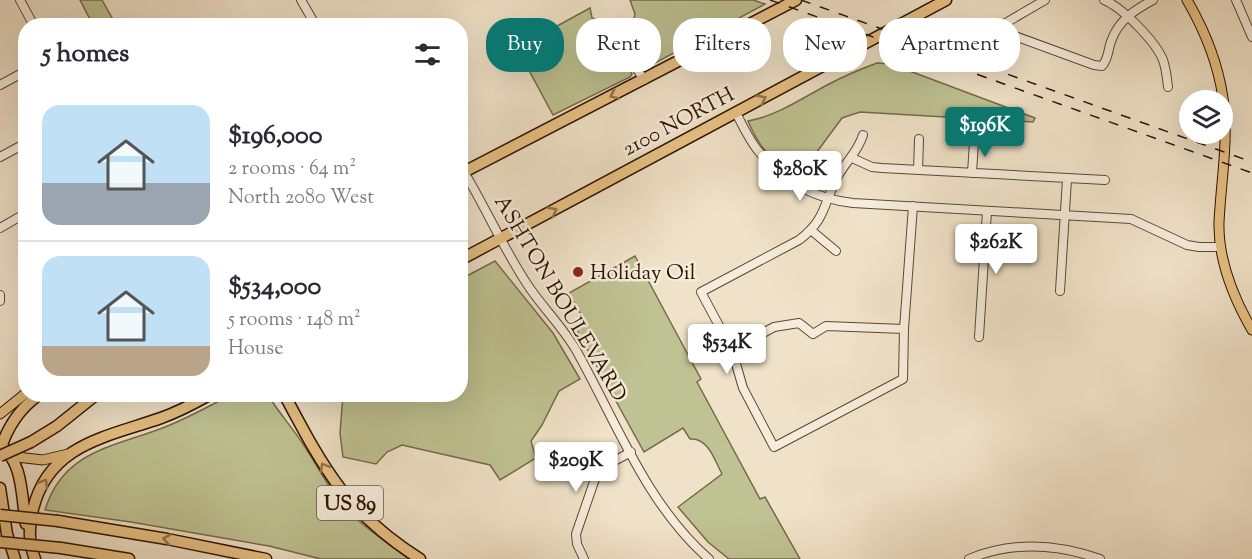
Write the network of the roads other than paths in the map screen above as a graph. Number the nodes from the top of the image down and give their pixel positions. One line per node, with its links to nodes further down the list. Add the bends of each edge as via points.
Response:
1 (20, 0): 11 (street)
2 (301, 0): 12 (street)
3 (796, 0): 17 (highway)
4 (946, 0): 20 (highway, 2100 NORTH, one-way to 4)
5 (1045, 0): 10 (street, via 1009,20 1002,29 1094,66 1106,62 1112,38)
6 (1104, 0): 10 (street)
7 (1153, 0): 10 (street)
8 (1187, 0): 41 (main road, via 1205,33 1223,99)
9 (1236, 0): 13 (street)
10 (1127, 16): 19 (street, via 1158,51)
11 (30, 18)
12 (311, 18)
13 (1250, 22): 14 (street)
14 (1252, 37)
15 (639, 72): 17 (street)
16 (18, 75): 18 (street)
17 (644, 80): 27 (highway, one-way to 27)
18 (0, 85)
19 (1168, 87)
20 (736, 112): 33 (street, via 759,153 775,169 811,194); 40 (highway, 2100 NORTH, one-way to 20)
21 (863, 135): 26 (street)
22 (919, 139): 28 (street)
23 (974, 142): 29 (street)
24 (18, 147): 25 (street)
25 (0, 157)
26 (852, 158): 28 (street, via 872,167); 33 (street, via 838,176)
27 (468, 167)
28 (918, 170): 29 (street)
29 (972, 173): 30 (street)
30 (1067, 179): 32 (street); 36 (street)
31 (468, 180): 40 (street, ASHTON BOULEVARD)
32 (1105, 180)
33 (829, 199): 34 (street); 39 (street)
34 (913, 206): 35 (street); 47 (street)
35 (987, 211): 36 (street); 49 (street)
36 (1065, 215): 41 (street, via 1131,219 1186,245); 44 (street)
37 (18, 218): 38 (street)
38 (0, 228)
39 (812, 231): 42 (street); 50 (street, via 701,292)
40 (501, 238): 43 (highway, 2100 NORTH); 62 (street, ASHTON BOULEVARD, via 525,282 570,341)
41 (1221, 247): 48 (main road, via 1230,285)
42 (836, 251)
43 (468, 256)
44 (1060, 291)
45 (0, 295): 46 (street)
46 (0, 301)
47 (904, 329): 50 (street, via 826,326 813,334 799,323 774,327); 50 (street, via 903,379 774,447 743,388)
48 (1252, 330)
49 (980, 337)
50 (732, 350)
51 (18, 399): 58 (main road)
52 (30, 402): 61 (highway, via 15,418)
53 (87, 402): 61 (highway, bridge, via 31,442)
54 (183, 402): 59 (highway)
55 (195, 402): 59 (highway, via 165,417)
56 (281, 402): 60 (highway)
57 (288, 402): 60 (highway, US 89)
58 (0, 414)
59 (104, 436): 63 (highway)
60 (308, 438): 73 (highway, US 89, one-way to 60, via 382,533 351,504)
61 (0, 450): 64 (highway)
62 (631, 452): 74 (street, via 603,467 594,477 576,534); 75 (street, ASHTON BOULEVARD, via 666,513)
63 (70, 453): 64 (main road, via 43,460); 67 (highway, one-way to 63, via 33,510 42,486)
64 (13, 457): 67 (highway)
65 (1, 492): 69 (highway)
66 (0, 514): 72 (highway, one-way to 66, bridge, via 178,541)
67 (29, 539): 70 (highway)
68 (0, 542): 71 (highway, bridge)
69 (15, 559)
70 (35, 559)
71 (129, 559)
72 (266, 559)
73 (420, 559)
74 (584, 559)
75 (710, 559)
76 (969, 559): 77 (street, via 1004,549 1039,546)
77 (1101, 559)

